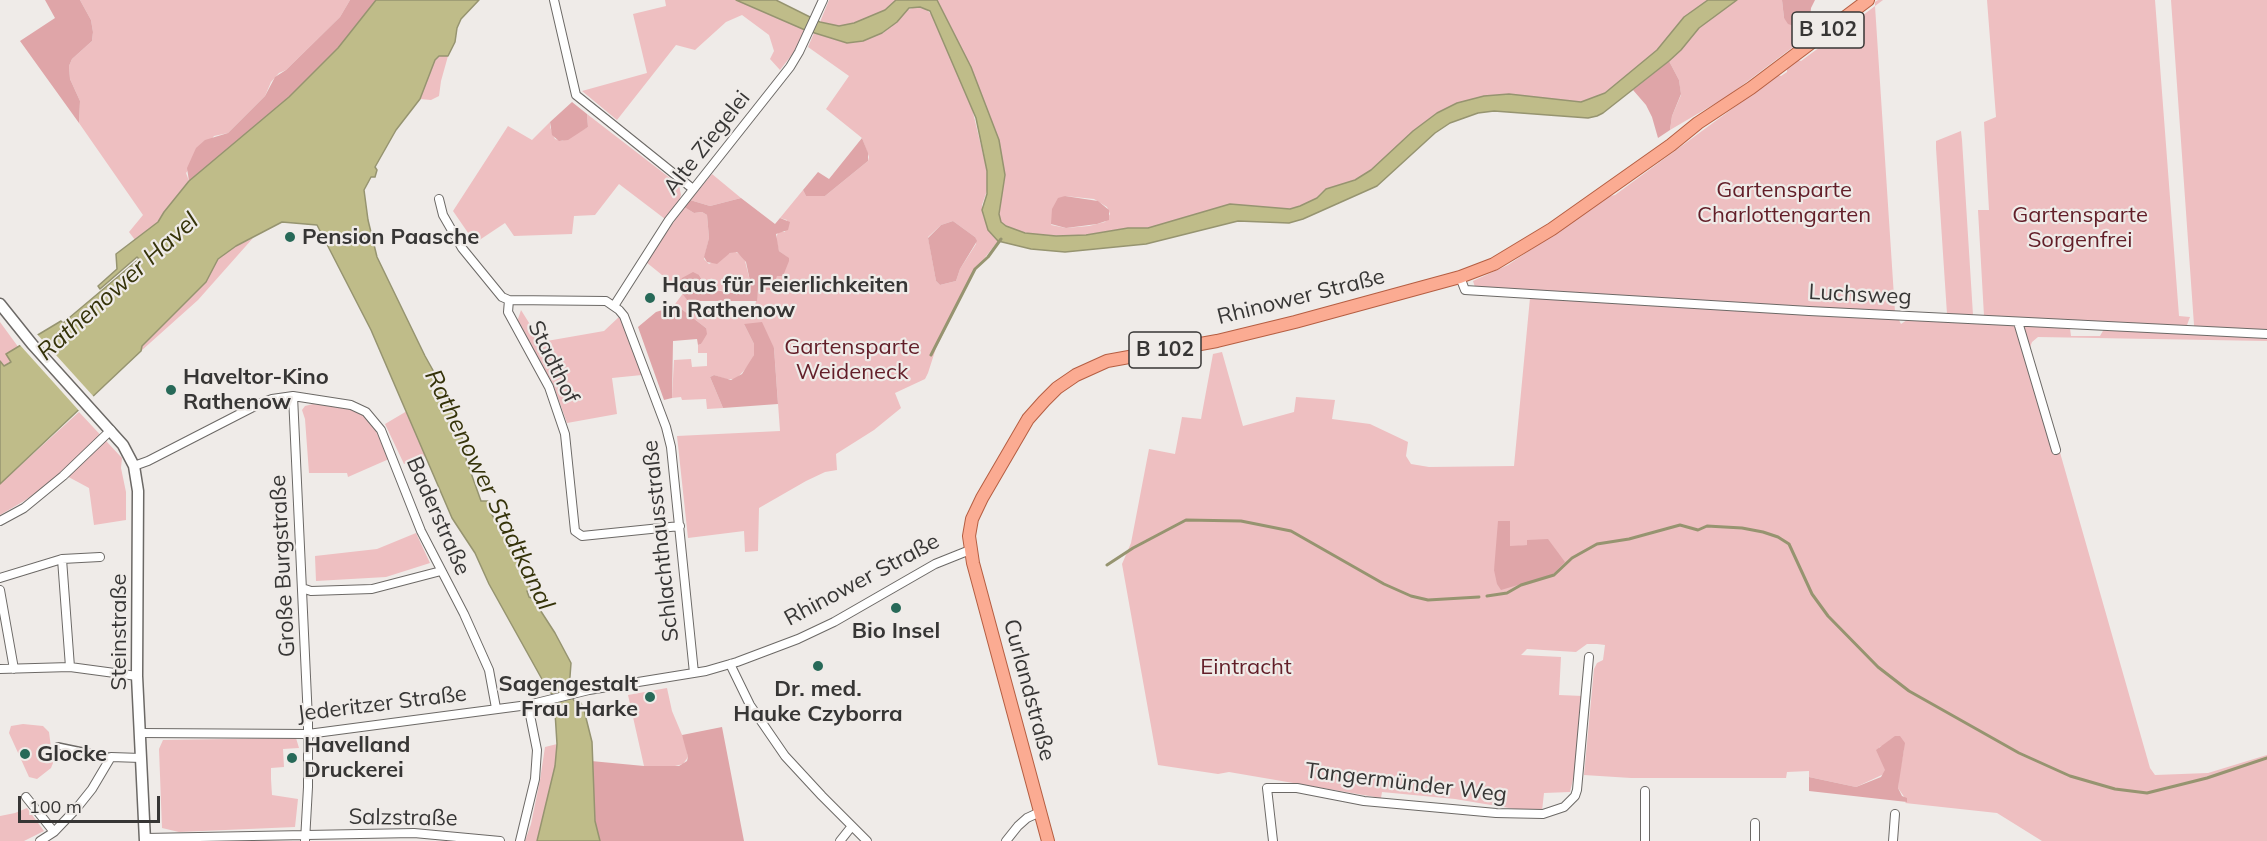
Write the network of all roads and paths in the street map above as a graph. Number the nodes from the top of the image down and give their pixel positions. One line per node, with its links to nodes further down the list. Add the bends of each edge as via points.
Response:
1 (554, 0): 4 (street, via 576,95)
2 (823, 0): 4 (street, Alte Ziegelei, via 790,67)
3 (1868, 0): 6 (main road, Rhinower Straße / B 102, via 1552,229 1511,255)
4 (693, 189): 9 (street, Alte Ziegelei)
5 (439, 199): 7 (street, Stadthof, via 443,215 462,248 496,292)
6 (1460, 277): 10 (street, Luchsweg, via 1466,290); 18 (main road, Rhinower Straße / B 102, via 1217,341 1122,357 1076,375 1057,388 1029,419 972,519)
7 (509, 300): 9 (street, via 598,300); 17 (street, Stadthof, via 508,312 549,387 565,434 575,531 582,536)
8 (0, 304): 13 (main road, Steinstraße)
9 (614, 306): 17 (street, Schlachthausstraße, via 628,324 669,437)
10 (2018, 322): 11 (street, Luchsweg); 14 (street)
11 (2267, 334)
12 (293, 396): 15 (street, via 261,403); 21 (street, Baderstraße, via 351,405 371,416 381,430); 23 (street, Große Burgstraße)
13 (111, 430): 15 (main road, Steinstraße); 16 (street, via 63,476)
14 (2056, 450)
15 (134, 466): 31 (main road, Steinstraße, via 138,491)
16 (0, 521)
17 (680, 526): 30 (street, Schlachthausstraße)
18 (969, 549): 26 (street, Rhinower Straße, via 826,626); 42 (main road, Curlandstraße / B 102)
19 (100, 557): 20 (street)
20 (62, 559): 22 (street); 27 (street)
21 (441, 571): 23 (street, via 372,589); 34 (street, Baderstraße, via 489,670)
22 (0, 579)
23 (302, 588): 36 (street, Große Burgstraße)
24 (0, 590): 29 (street)
25 (1589, 657): 56 (street, Tangermünder Weg, via 1577,790 1564,807 1527,815 1373,802 1297,788 1267,788)
26 (730, 664): 30 (street, Rhinower Straße); 45 (street, via 750,705 777,744)
27 (70, 667): 29 (street); 31 (street)
28 (0, 669): 29 (street)
29 (14, 669)
30 (694, 674): 32 (street, Rhinower Straße)
31 (137, 676): 35 (main road, Steinstraße)
32 (555, 699): 33 (street, Jederitzer Straße)
33 (528, 705): 34 (street, Jederitzer Straße); 51 (street, via 537,750 535,779)
34 (496, 708): 36 (street, Jederitzer Straße)
35 (140, 733): 36 (street, Jederitzer Straße); 39 (main road, Steinstraße)
36 (308, 734): 47 (street, Große Burgstraße)
37 (58, 746): 38 (street)
38 (111, 757): 39 (street); 46 (street, via 92,789)
39 (141, 758): 48 (main road, Steinstraße)
40 (1645, 791): 57 (street)
41 (26, 797): 46 (street)
42 (1040, 812): 54 (street, via 1018,826); 55 (main road, Curlandstraße / B 102)
43 (1895, 814): 59 (street)
44 (1755, 823): 58 (street)
45 (852, 826): 52 (street); 53 (street)
46 (54, 832): 49 (street)
47 (305, 838): 48 (street, Salzstraße); 50 (street, Salzstraße, via 414,833)
48 (145, 840)
49 (40, 841)
50 (500, 841)
51 (520, 841)
52 (840, 841)
53 (867, 841)
54 (1006, 841)
55 (1048, 841)
56 (1273, 841)
57 (1645, 841)
58 (1755, 841)
59 (1893, 841)

